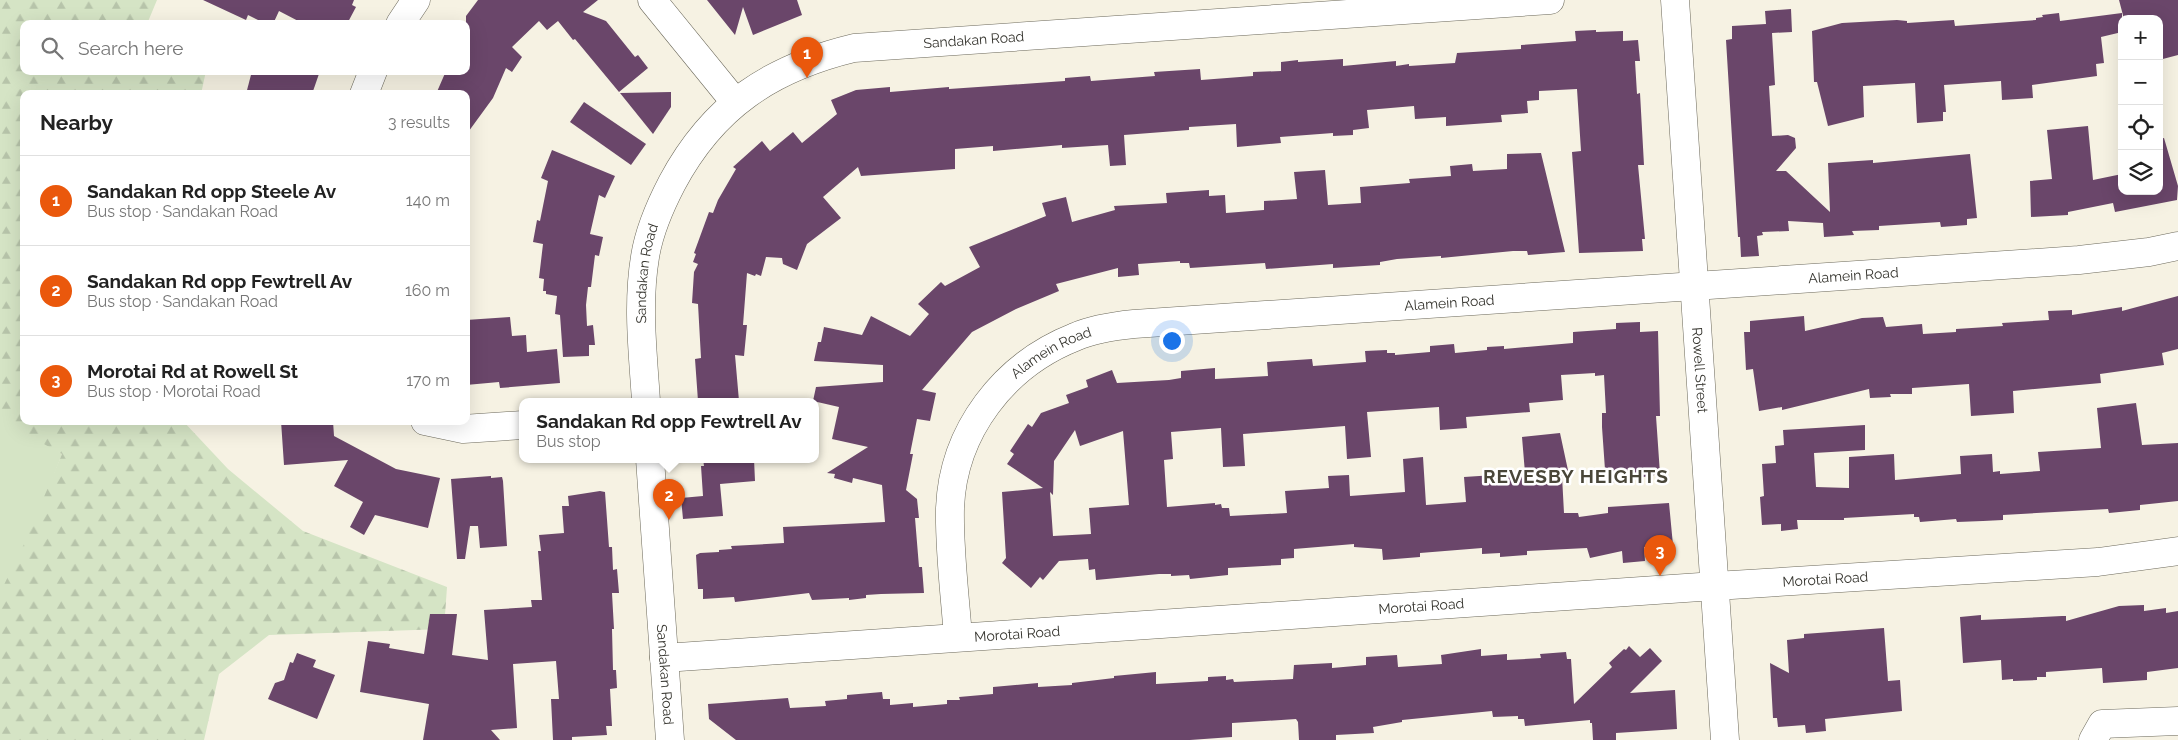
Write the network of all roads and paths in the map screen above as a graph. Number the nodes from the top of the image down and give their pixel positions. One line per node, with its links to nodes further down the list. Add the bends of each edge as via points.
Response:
1 (416, 0): 5 (street)
2 (652, 0): 8 (street)
3 (1550, 0): 8 (street, Sandakan Road, via 854,48 799,65 771,78)
4 (1675, 0): 10 (street, Rowell Street)
5 (403, 20)
6 (371, 75): 7 (street)
7 (366, 90)
8 (735, 102): 11 (street, Sandakan Road, via 710,127 679,170 652,226 641,291)
9 (2178, 246): 10 (street, Alamein Road, via 2079,260)
10 (1694, 286): 16 (street, Rowell Street); 17 (street, Alamein Road, via 1134,324 1076,336 1048,349 1018,370 994,394 963,447 950,508)
11 (646, 398)
12 (444, 425): 13 (street, via 463,429)
13 (519, 426)
14 (650, 463): 18 (street, Sandakan Road)
15 (2178, 551): 16 (street, Morotai Road, via 2098,562)
16 (1715, 586): 17 (street, Morotai Road); 21 (street, Rowell Street)
17 (958, 637): 18 (street, Morotai Road)
18 (664, 658): 20 (street, Sandakan Road)
19 (2178, 721): 22 (street, via 2102,724)
20 (670, 740)
21 (1725, 740)
22 (2093, 740)

